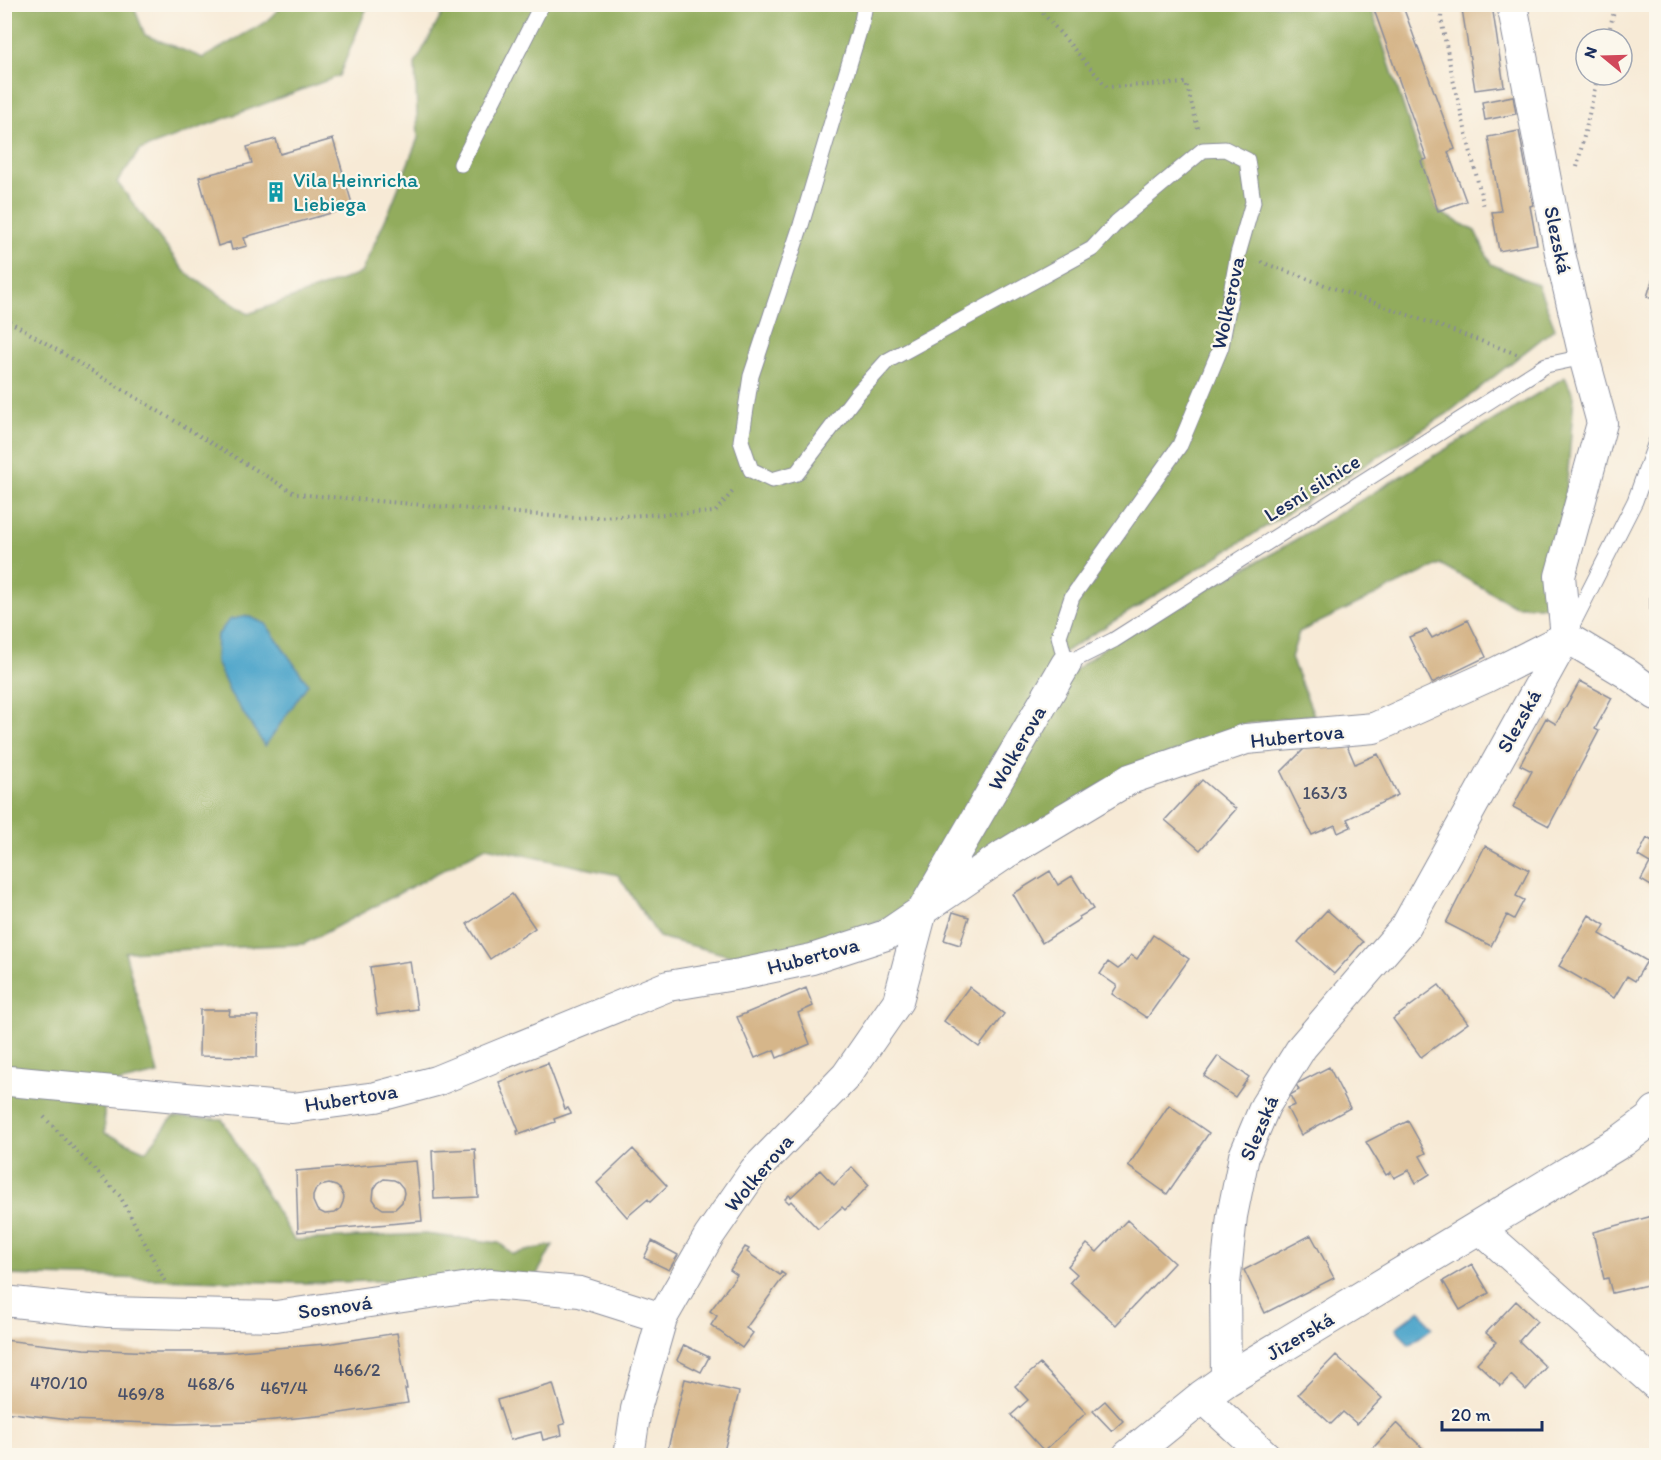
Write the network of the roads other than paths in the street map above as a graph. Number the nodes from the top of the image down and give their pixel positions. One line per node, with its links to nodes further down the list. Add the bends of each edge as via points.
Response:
1 (542, 4): 4 (lane)
2 (865, 4): 8 (lane, Wolkerova, via 801,225 751,376 741,441 751,470 772,480 797,473 858,393 887,362 1092,249 1117,222 1203,150 1225,149 1247,160 1254,202 1238,254 1221,347 1180,445 1072,597 1059,636)
3 (1512, 4): 5 (street, Slezská)
4 (461, 164)
5 (1584, 357): 7 (street, Slezská, via 1602,423 1560,576); 8 (lane, Lesní silnice, via 1546,365 1114,640)
6 (1656, 442): 7 (lane, via 1635,501)
7 (1566, 637): 9 (street); 10 (street, Hubertova, via 1374,728 1246,739 1130,779); 17 (street, Slezská, via 1406,926 1302,1047 1265,1106 1245,1156 1232,1216)
8 (1066, 664): 10 (street, Wolkerova)
9 (1656, 695)
10 (922, 911): 11 (street, Hubertova, via 886,935 812,959 668,987 436,1081 376,1097 292,1108); 15 (street, Wolkerova, via 898,1001 846,1076 754,1171 709,1236)
11 (9, 1081)
12 (1656, 1112): 13 (street, Jizerská, via 1623,1140)
13 (1478, 1227): 16 (street); 17 (street, Jizerská)
14 (4, 1300): 15 (street, Sosnová, via 108,1312 276,1316 490,1284 580,1292)
15 (662, 1318): 18 (street, Wolkerova, via 636,1409)
16 (1656, 1385)
17 (1214, 1389): 19 (street, Jizerská); 20 (street)
18 (629, 1455)
19 (1129, 1455)
20 (1266, 1455)

